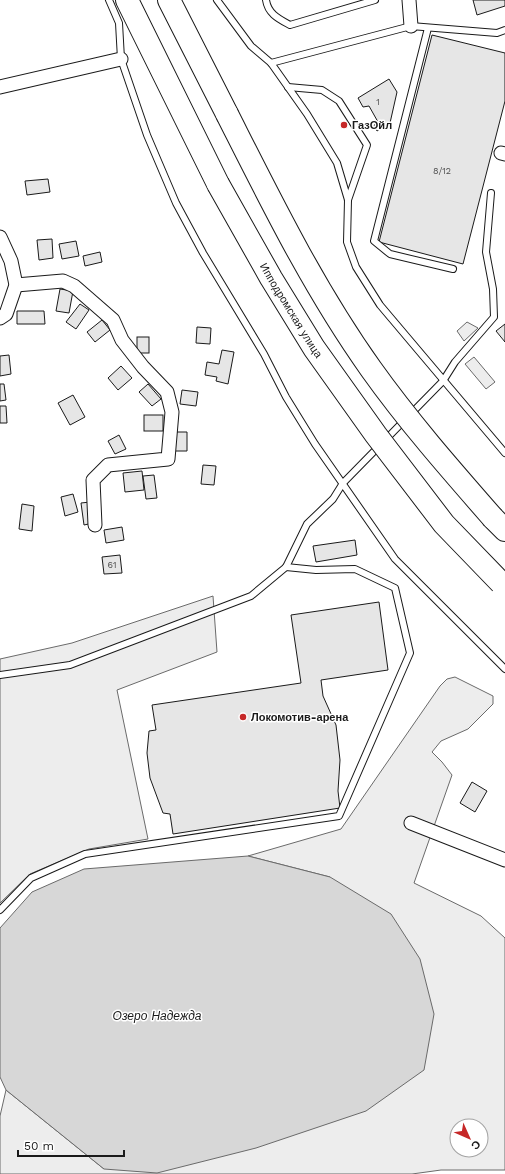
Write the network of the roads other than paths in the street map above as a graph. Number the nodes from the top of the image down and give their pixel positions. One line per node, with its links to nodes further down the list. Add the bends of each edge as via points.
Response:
1 (109, 0): 11 (lane, via 119,24)
2 (127, 0): 27 (highway, Ипподромская улица, bridge, via 218,184 314,348 444,524)
3 (169, 0): 24 (highway, bridge, via 280,218 343,326 404,414)
4 (217, 0): 12 (lane, via 251,46)
5 (266, 0): 6 (lane, via 266,5 274,16 290,25)
6 (374, 0)
7 (409, 0): 8 (street)
8 (411, 26): 9 (lane); 12 (lane)
9 (428, 28): 10 (lane, via 497,33); 18 (lane, via 374,241 390,254)
10 (505, 30)
11 (121, 58): 14 (street); 23 (lane, via 147,135 176,203 286,396 315,444)
12 (271, 64): 13 (lane)
13 (288, 86): 16 (lane, via 337,163); 16 (lane, via 322,90 339,101 367,145)
14 (0, 87)
15 (491, 193): 21 (lane, via 486,252 493,289 494,318 455,362)
16 (348, 200): 21 (lane, via 347,242 356,267 380,305)
17 (0, 236): 19 (street, via 11,261)
18 (453, 269)
19 (16, 285): 20 (street, via 6,314); 25 (street, via 63,281 74,286 113,320 122,340 167,392 172,412 168,459 108,465 93,480)
20 (0, 318)
21 (443, 381): 22 (lane); 23 (lane)
22 (505, 453)
23 (344, 484): 26 (lane, via 307,524); 28 (lane, via 395,559)
24 (499, 524)
25 (95, 525)
26 (286, 567): 29 (lane, via 251,596 237,602 70,665); 32 (lane, via 316,570 355,568 395,588 410,653 339,816 85,854 31,878)
27 (503, 585)
28 (505, 669)
29 (0, 675)
30 (411, 823): 31 (street)
31 (505, 860)
32 (0, 910)

